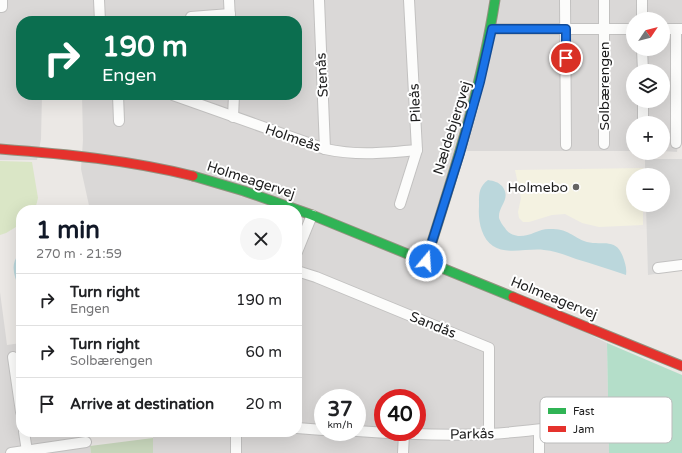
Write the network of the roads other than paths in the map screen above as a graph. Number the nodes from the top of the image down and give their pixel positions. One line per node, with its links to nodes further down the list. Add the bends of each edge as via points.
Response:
1 (2, 0): 10 (street)
2 (99, 0): 12 (street)
3 (229, 0): 13 (street)
4 (319, 0): 28 (street, Stenås)
5 (409, 0): 29 (street, Pileås)
6 (495, 0): 14 (street, Nældebjergvej)
7 (565, 0): 15 (street)
8 (604, 0): 16 (street, Solbærengen)
9 (642, 0): 11 (street)
10 (0, 7)
11 (642, 12)
12 (100, 16)
13 (230, 16)
14 (492, 29): 15 (street); 35 (street, Nældebjergvej, via 460,153)
15 (566, 29): 16 (street); 25 (street)
16 (604, 29): 17 (street); 26 (street, Solbærengen)
17 (626, 29)
18 (679, 29): 24 (street)
19 (118, 100): 23 (street)
20 (187, 100): 22 (street, Holmeås)
21 (234, 100): 22 (street)
22 (233, 117): 28 (street, Holmeås)
23 (120, 121)
24 (678, 138)
25 (566, 144)
26 (604, 144)
27 (0, 149): 31 (street, Holmeagervej, via 127,162 223,184)
28 (325, 149): 29 (street, Holmeås, via 366,154)
29 (417, 150): 30 (street, Pileås)
30 (400, 204)
31 (286, 205)
32 (302, 211): 33 (street, Holmeagervej)
33 (312, 215): 34 (street); 35 (street, Holmeagervej)
34 (302, 240)
35 (426, 261): 40 (street, Holmeagervej)
36 (682, 264): 37 (street)
37 (658, 268)
38 (302, 273): 46 (street, Sandås, via 489,348)
39 (13, 356): 41 (street)
40 (682, 366)
41 (16, 377)
42 (302, 428): 43 (street)
43 (314, 429)
44 (539, 430): 46 (street, Parkås); 55 (street)
45 (426, 434): 46 (street, Parkås)
46 (489, 434)
47 (25, 437): 51 (street)
48 (236, 437): 53 (street)
49 (404, 441): 54 (street)
50 (86, 442): 51 (street)
51 (27, 451): 52 (street)
52 (12, 453)
53 (236, 453)
54 (403, 453)
55 (539, 453)

